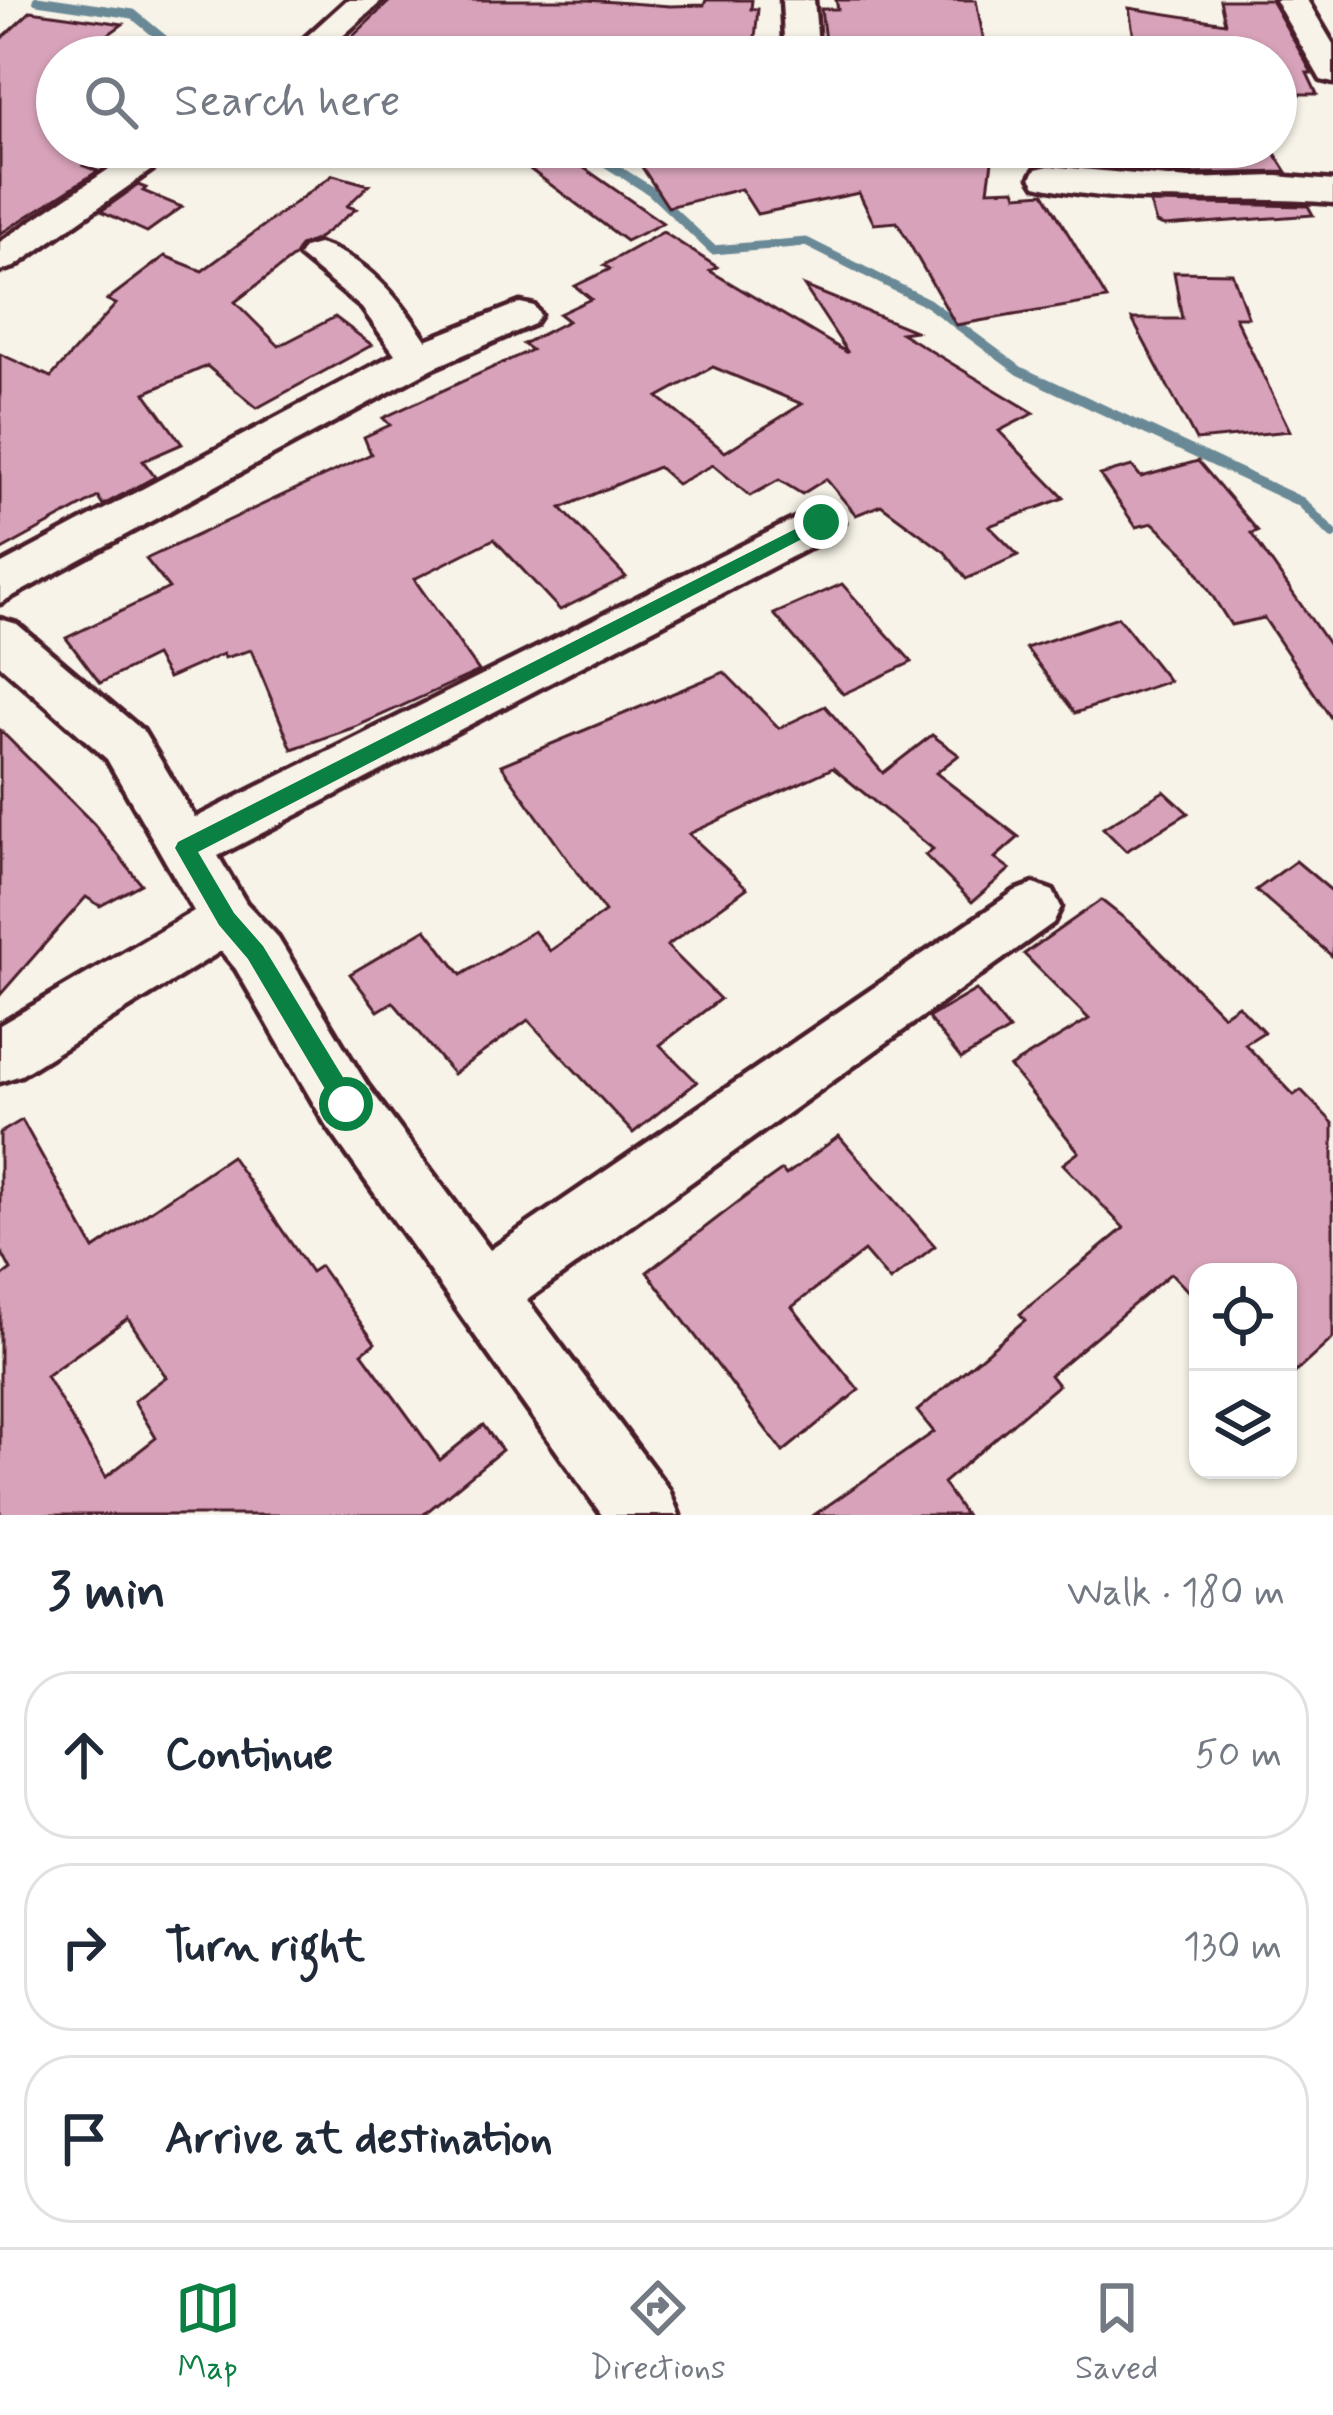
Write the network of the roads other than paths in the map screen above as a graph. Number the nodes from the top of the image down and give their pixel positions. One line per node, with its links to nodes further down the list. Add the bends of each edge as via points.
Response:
1 (368, 0): 4 (street)
2 (798, 0): 5 (street)
3 (1291, 0): 6 (street)
4 (324, 36)
5 (801, 36)
6 (1333, 73)
7 (135, 168): 11 (street)
8 (1048, 177): 9 (street)
9 (1333, 192)
10 (318, 256): 13 (street, via 360,279)
11 (0, 259)
12 (520, 315): 13 (street)
13 (418, 359): 15 (street)
14 (821, 522): 17 (street)
15 (0, 586)
16 (0, 637): 17 (street, via 125,745)
17 (185, 848): 19 (street)
18 (1034, 908): 21 (street)
19 (227, 919): 20 (street); 21 (street, via 256,952 346,1104)
20 (0, 1056)
21 (484, 1291): 22 (street)
22 (644, 1515)

